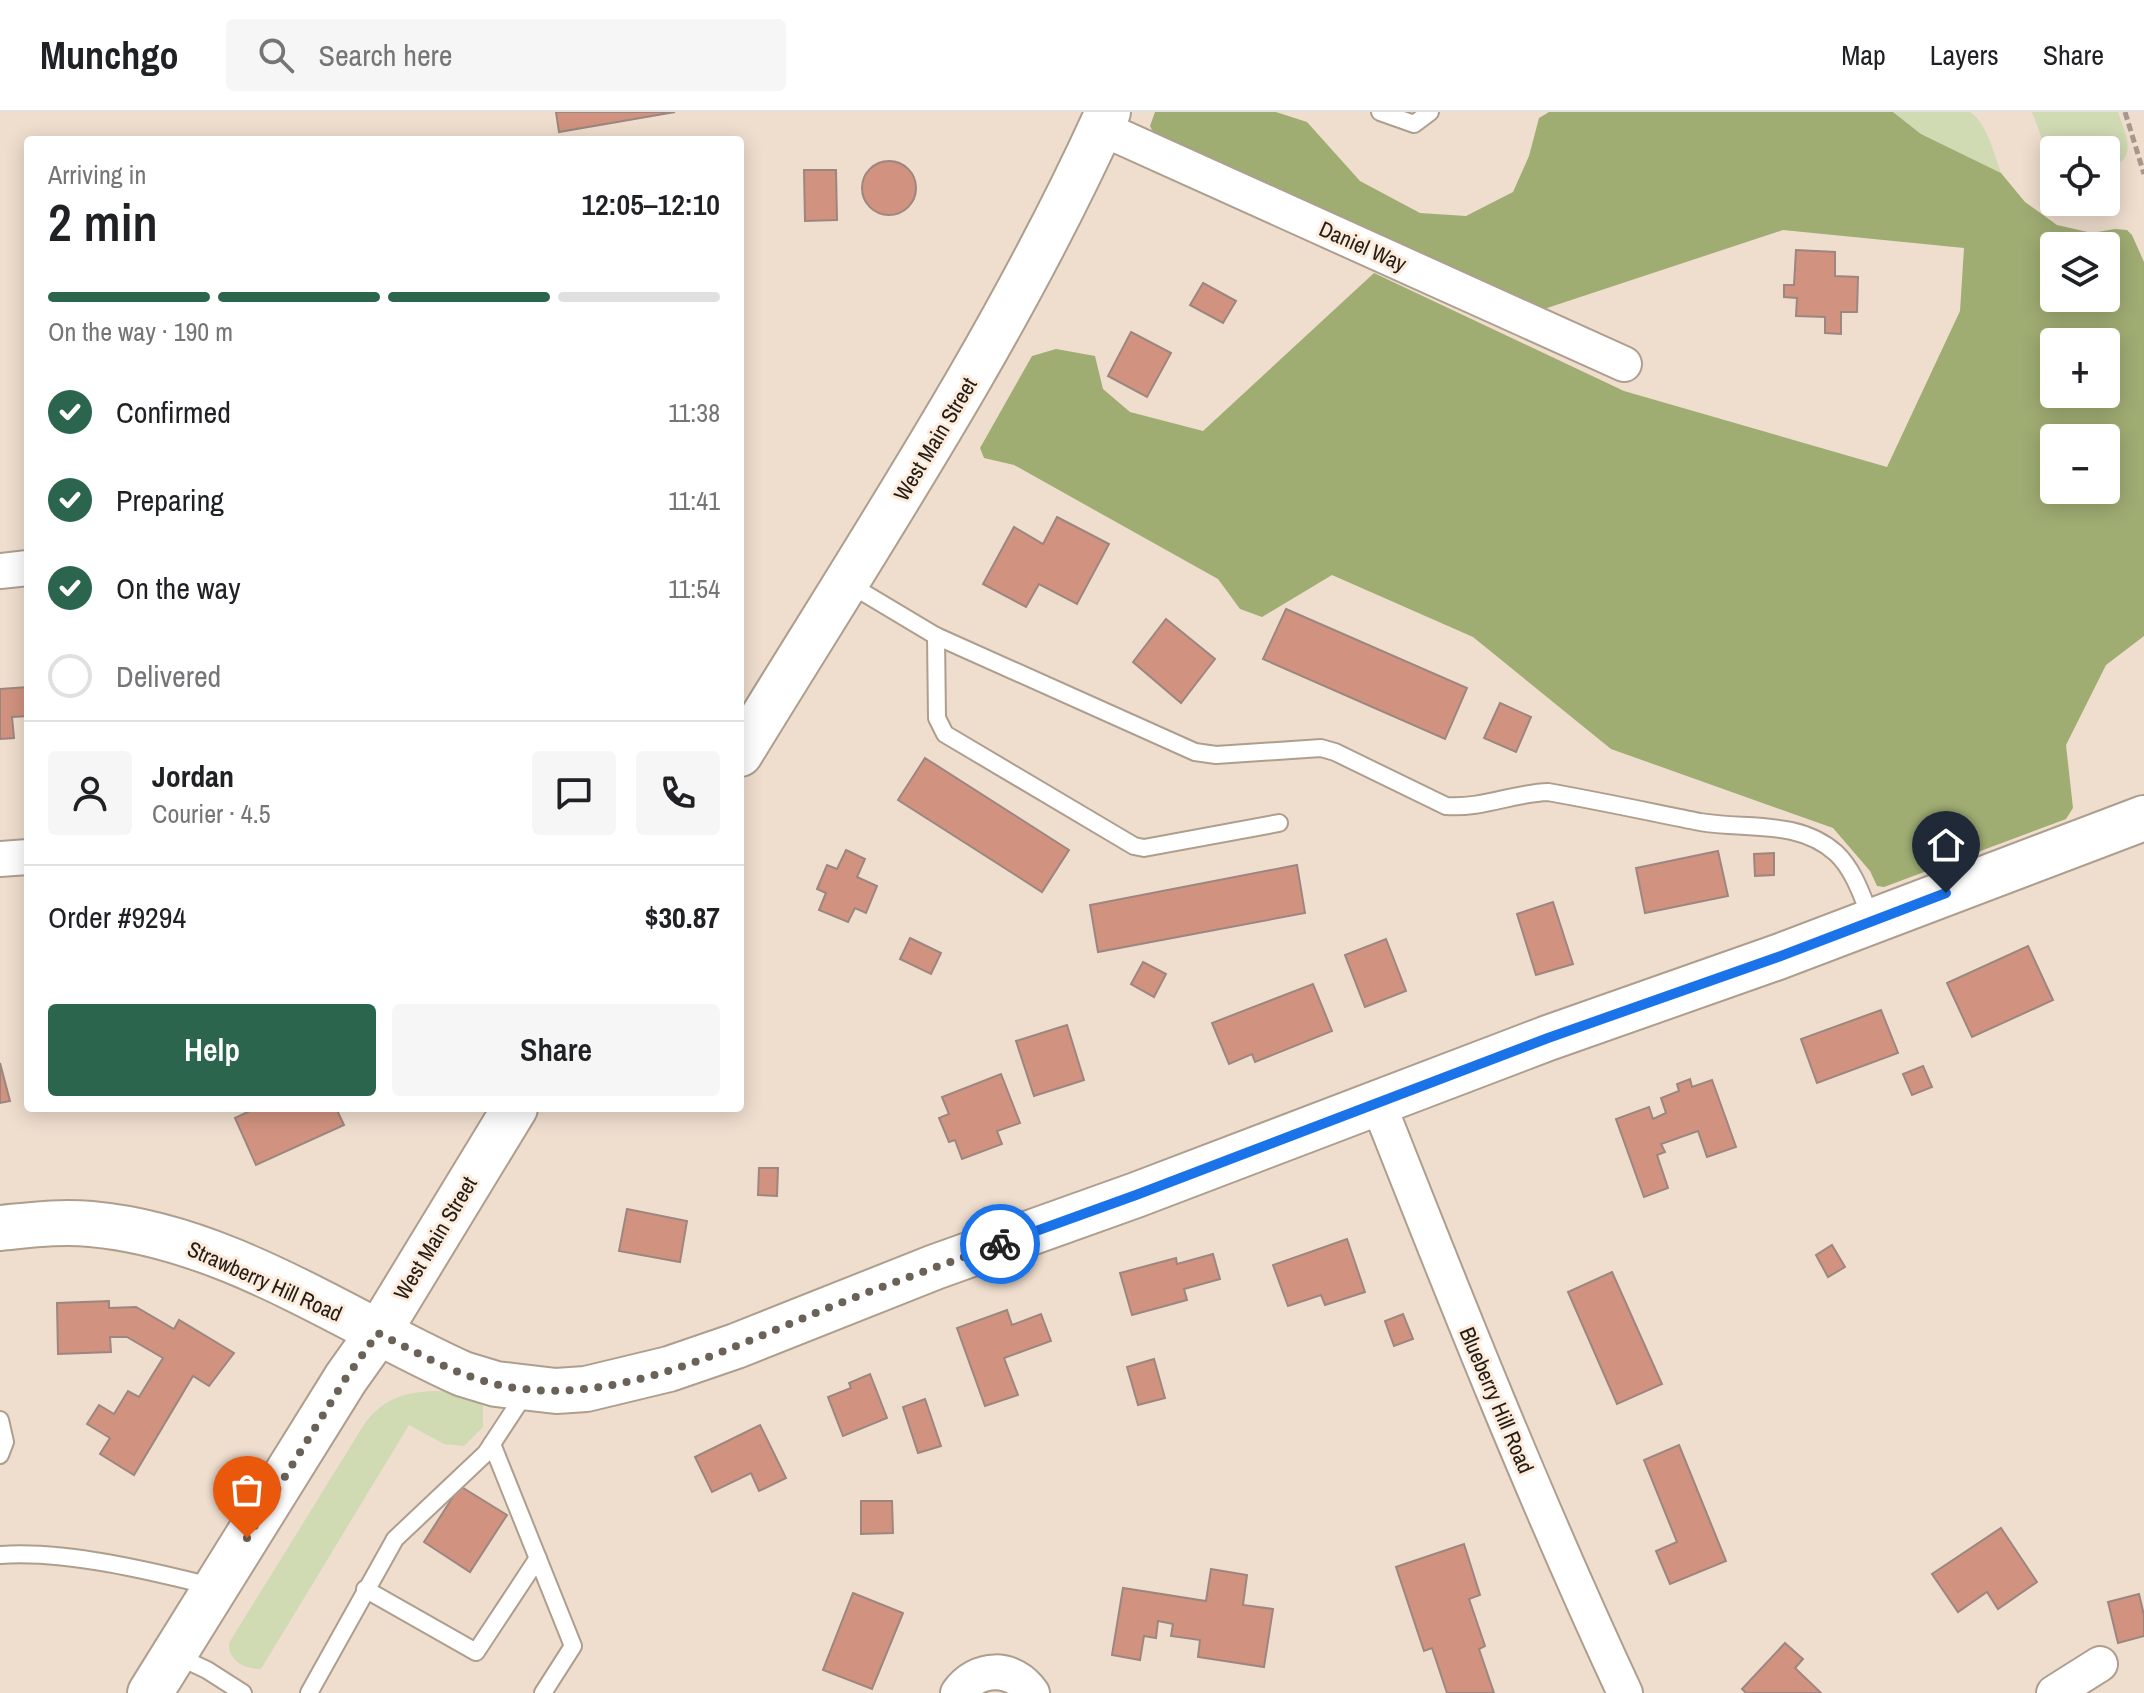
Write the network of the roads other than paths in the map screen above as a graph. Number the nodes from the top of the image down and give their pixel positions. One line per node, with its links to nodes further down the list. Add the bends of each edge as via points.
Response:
1 (1380, 112): 2 (lane, via 1414,124)
2 (1430, 112)
3 (1104, 120): 4 (street, Daniel Way); 7 (main road, West Main Street, via 994,338)
4 (1624, 364)
5 (24, 568): 6 (street)
6 (0, 571)
7 (847, 583): 8 (lane); 9 (main road, West Main Street)
8 (936, 636): 11 (lane, via 937,718 945,734 1134,846); 14 (lane, via 1195,752 1321,748 1446,806 1548,792 1704,822 1786,830 1837,854 1855,879)
9 (744, 748)
10 (2144, 818): 14 (main road, Strawberry Hill Road)
11 (1279, 823)
12 (24, 857): 13 (street)
13 (0, 859)
14 (1873, 922): 15 (main road, Strawberry Hill Road)
15 (1378, 1103): 19 (main road, Strawberry Hill Road, via 669,1369 586,1389); 35 (street, Blueberry Hill Road, via 1564,1560)
16 (513, 1112): 18 (main road, West Main Street)
17 (0, 1228): 18 (main road, Strawberry Hill Road, via 39,1222 93,1224 163,1237 239,1265)
18 (378, 1333): 19 (main road, Strawberry Hill Road, via 463,1374); 25 (main road, West Main Street)
19 (528, 1389): 21 (lane)
20 (0, 1420): 22 (lane, via 5,1442)
21 (492, 1444): 24 (lane); 26 (lane, via 395,1539)
22 (0, 1455)
23 (0, 1555): 25 (lane, via 122,1566)
24 (538, 1558): 26 (lane, via 476,1652); 32 (lane, via 573,1646)
25 (216, 1587): 27 (main road, West Main Street)
26 (365, 1589): 29 (lane)
27 (174, 1655): 30 (main road, West Main Street); 31 (lane)
28 (2100, 1664): 36 (street)
29 (314, 1691)
30 (150, 1693)
31 (243, 1693)
32 (543, 1693)
33 (958, 1693): 34 (street, via 973,1678 1000,1672 1017,1678)
34 (1032, 1693)
35 (1625, 1693)
36 (2054, 1693)

